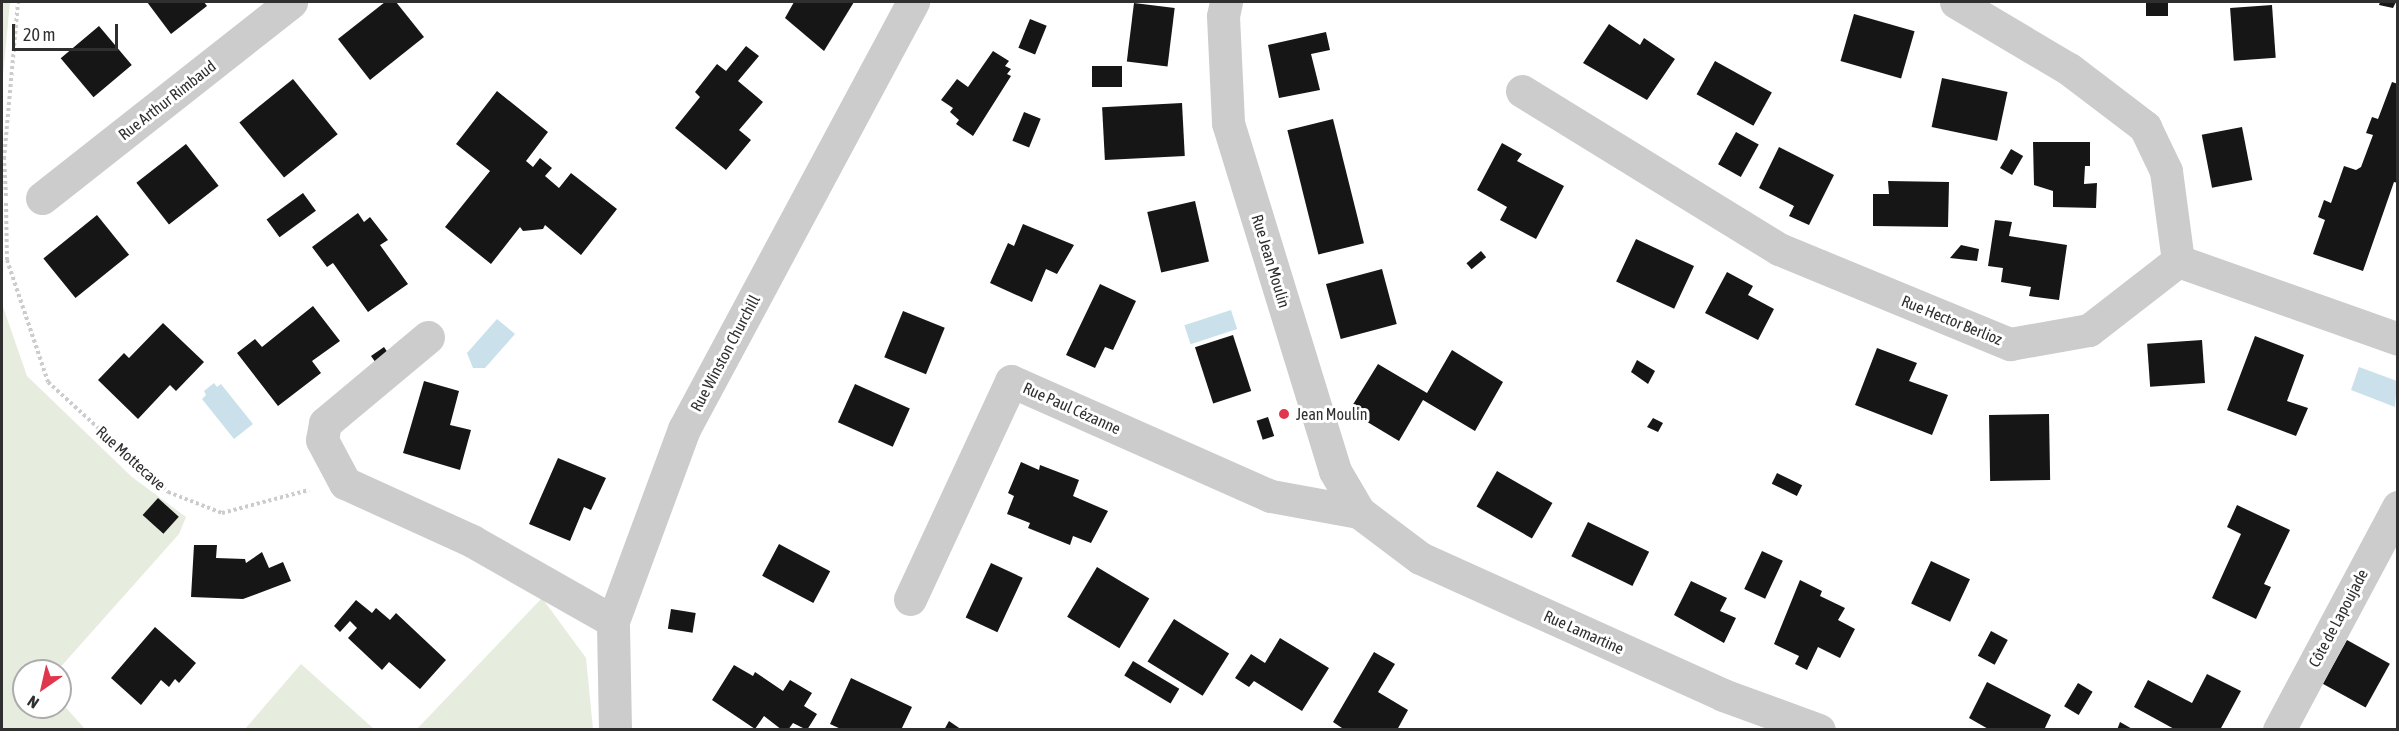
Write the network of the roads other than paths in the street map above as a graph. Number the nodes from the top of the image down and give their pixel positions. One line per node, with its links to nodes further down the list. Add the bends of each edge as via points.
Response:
1 (291, 2): 6 (street, Rue Arthur Rimbaud)
2 (914, 2): 13 (street, Rue Winston Churchill, via 684,429)
3 (1226, 2): 11 (street, Rue Jean Moulin, via 1223,16 1228,123 1335,471)
4 (1956, 2): 7 (street, via 2069,69 2145,127 2166,171)
5 (1522, 91): 7 (street, Rue Hector Berlioz, via 1779,249 2010,344 2089,330)
6 (42, 198)
7 (2178, 261): 9 (street)
8 (428, 337): 13 (street, via 326,423 322,440 345,483 472,541)
9 (2397, 339)
10 (2397, 507): 16 (street, Côte de Lapoujade)
11 (1359, 512): 12 (street, Rue Paul Cézanne, via 1271,496 1011,381); 15 (street, Rue Lamartine, via 1420,558 1723,694)
12 (910, 599)
13 (613, 621): 14 (street, Rue Winston Churchill)
14 (615, 729)
15 (1820, 729)
16 (2279, 729)

